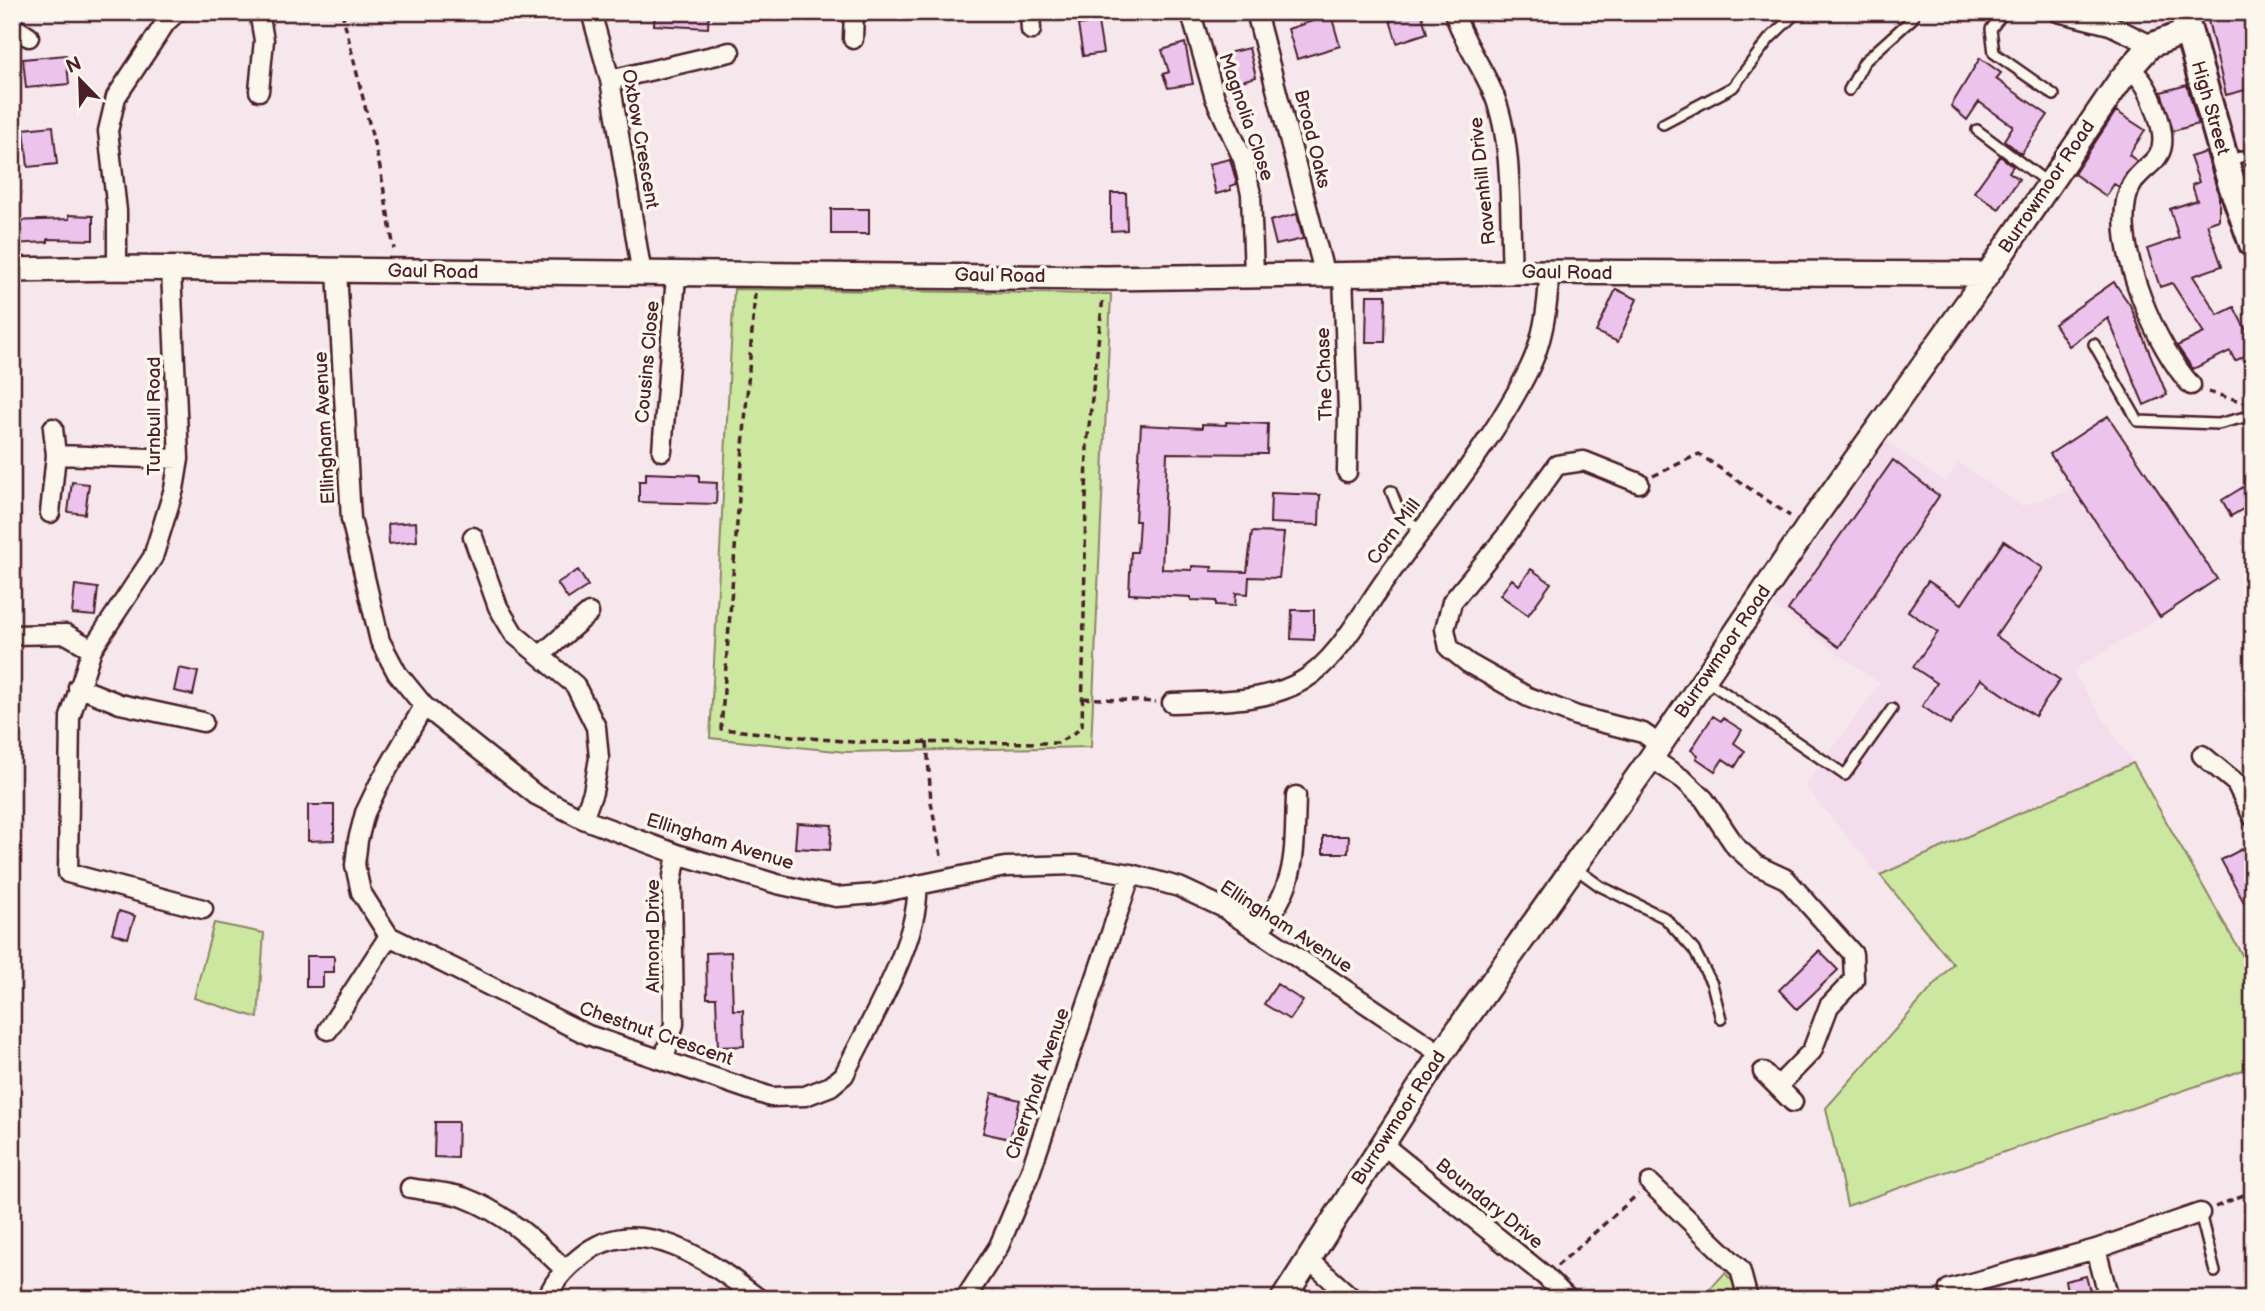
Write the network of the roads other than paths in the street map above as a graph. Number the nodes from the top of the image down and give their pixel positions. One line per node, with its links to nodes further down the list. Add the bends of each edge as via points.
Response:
1 (177, 12): 29 (street, via 121,88 108,131 117,211)
2 (259, 12): 21 (street, via 264,40)
3 (591, 12): 19 (street, Oxbow Crescent)
4 (854, 12): 15 (street)
5 (1256, 12): 38 (street, Broad Oaks)
6 (1454, 12): 33 (street, Ravenhill Drive, via 1462,39 1494,95 1500,120)
7 (1797, 12): 23 (lane, via 1769,39 1733,87)
8 (1914, 12): 20 (lane, via 1913,18 1864,62)
9 (2004, 12): 22 (lane, via 1992,29 1994,53)
10 (2058, 12): 16 (street, via 2110,25)
11 (1192, 17): 37 (street, Magnolia Close, via 1215,98 1242,159 1251,194)
12 (2185, 22): 16 (street, Burrowmoor Road); 26 (main road, High Street)
13 (12, 26): 14 (street)
14 (29, 37)
15 (853, 39)
16 (2151, 45): 18 (street, Burrowmoor Road)
17 (730, 52): 19 (street)
18 (2129, 68): 27 (street, Burrowmoor Road); 41 (street, via 2146,83 2165,142 2125,202 2130,264 2165,348)
19 (610, 80): 36 (street, Oxbow Crescent)
20 (1849, 90)
21 (259, 91)
22 (2054, 95)
23 (1663, 124)
24 (1977, 130): 27 (lane)
25 (2253, 153): 26 (lane)
26 (2226, 161): 28 (main road, High Street)
27 (2049, 184): 35 (street, Burrowmoor Road)
28 (2253, 244)
29 (117, 268): 30 (street, Gaul Road); 31 (street, Gaul Road)
30 (171, 270): 32 (street, Gaul Road); 46 (street, Turnbull Road)
31 (12, 271)
32 (337, 271): 36 (street, Gaul Road); 60 (street, Ellingham Avenue, via 351,519 380,641 397,673)
33 (1512, 272): 34 (street, Gaul Road); 38 (street, Gaul Road)
34 (1549, 274): 35 (street, Gaul Road); 51 (street, Corn Mill, via 1542,335 1530,367)
35 (1988, 274): 57 (street, Burrowmoor Road)
36 (642, 275): 39 (street, Gaul Road)
37 (1254, 275): 38 (street, Gaul Road); 39 (street, Gaul Road)
38 (1334, 275): 47 (street, The Chase)
39 (676, 276): 44 (street, Cousins Close)
40 (2094, 344): 42 (lane, via 2138,421 2218,424)
41 (2191, 385)
42 (2253, 415)
43 (53, 428): 45 (street)
44 (662, 451)
45 (56, 455): 46 (street); 50 (street)
46 (178, 459): 55 (street, Turnbull Road, via 174,489 153,557)
47 (1347, 472)
48 (1639, 483): 63 (street, via 1584,461 1557,465 1452,602 1445,629 1449,648 1468,663 1528,697 1643,733)
49 (1391, 491): 51 (lane, via 1401,516)
50 (50, 513)
51 (1422, 530): 59 (street, Corn Mill, via 1348,633 1304,680 1238,700)
52 (473, 537): 56 (street, via 498,607 514,634)
53 (589, 613): 56 (street)
54 (12, 635): 55 (street, via 66,634)
55 (92, 649): 58 (street, Turnbull Road)
56 (541, 655): 67 (street, via 575,685 596,727 598,758)
57 (1704, 679): 61 (lane, via 1845,775); 63 (street, Burrowmoor Road)
58 (78, 687): 62 (street, via 120,704); 72 (street, Turnbull Road, via 70,717 68,873)
59 (1172, 703)
60 (424, 706): 67 (street, Ellingham Avenue, via 536,795); 74 (street, via 379,784 358,840 355,865 361,892)
61 (1892, 709)
62 (203, 722)
63 (1656, 751): 69 (street, Burrowmoor Road); 80 (street, via 1704,799 1736,847 1756,865 1786,879 1853,954 1854,980 1829,1006 1812,1051)
64 (2202, 755): 66 (street, via 2236,783)
65 (1296, 796): 73 (street, via 1293,871 1278,909)
66 (2253, 817)
67 (583, 820): 68 (street, Ellingham Avenue)
68 (677, 855): 71 (street, Ellingham Avenue, via 836,897); 78 (street, Almond Drive, via 672,882 674,1024)
69 (1574, 867): 75 (lane, via 1664,918 1694,950 1712,984); 77 (street, Burrowmoor Road)
70 (1131, 874): 71 (street, Ellingham Avenue, via 1076,865 1005,867); 73 (street, Ellingham Avenue, via 1179,887 1222,907); 93 (street, Cherryholt Avenue, via 1030,1173 999,1246)
71 (917, 885): 78 (street, Chestnut Crescent, via 916,918 906,943 844,1075 831,1086 805,1096 771,1097)
72 (203, 909)
73 (1258, 932): 77 (street, Ellingham Avenue)
74 (389, 936): 76 (street); 78 (street, Chestnut Crescent, via 588,1035)
75 (1721, 1019)
76 (328, 1030)
77 (1441, 1054): 82 (street, Burrowmoor Road)
78 (664, 1059)
79 (1763, 1072): 80 (street)
80 (1778, 1086): 81 (street)
81 (1793, 1102)
82 (1382, 1144): 87 (street, Burrowmoor Road); 96 (street, Boundary Drive)
83 (1650, 1183): 97 (street, via 1740,1269)
84 (410, 1188): 88 (street, via 462,1197 501,1216)
85 (2200, 1213): 86 (street); 89 (lane)
86 (2096, 1249): 90 (street); 98 (street)
87 (1307, 1258): 94 (street, Burrowmoor Road); 95 (street)
88 (564, 1269): 91 (street); 92 (street, via 598,1245 620,1237 645,1237 673,1244 729,1275)
89 (2215, 1272)
90 (1949, 1289)
91 (547, 1299)
92 (759, 1299)
93 (965, 1299)
94 (1283, 1299)
95 (1353, 1299)
96 (1568, 1299)
97 (1748, 1299)
98 (2109, 1299)

